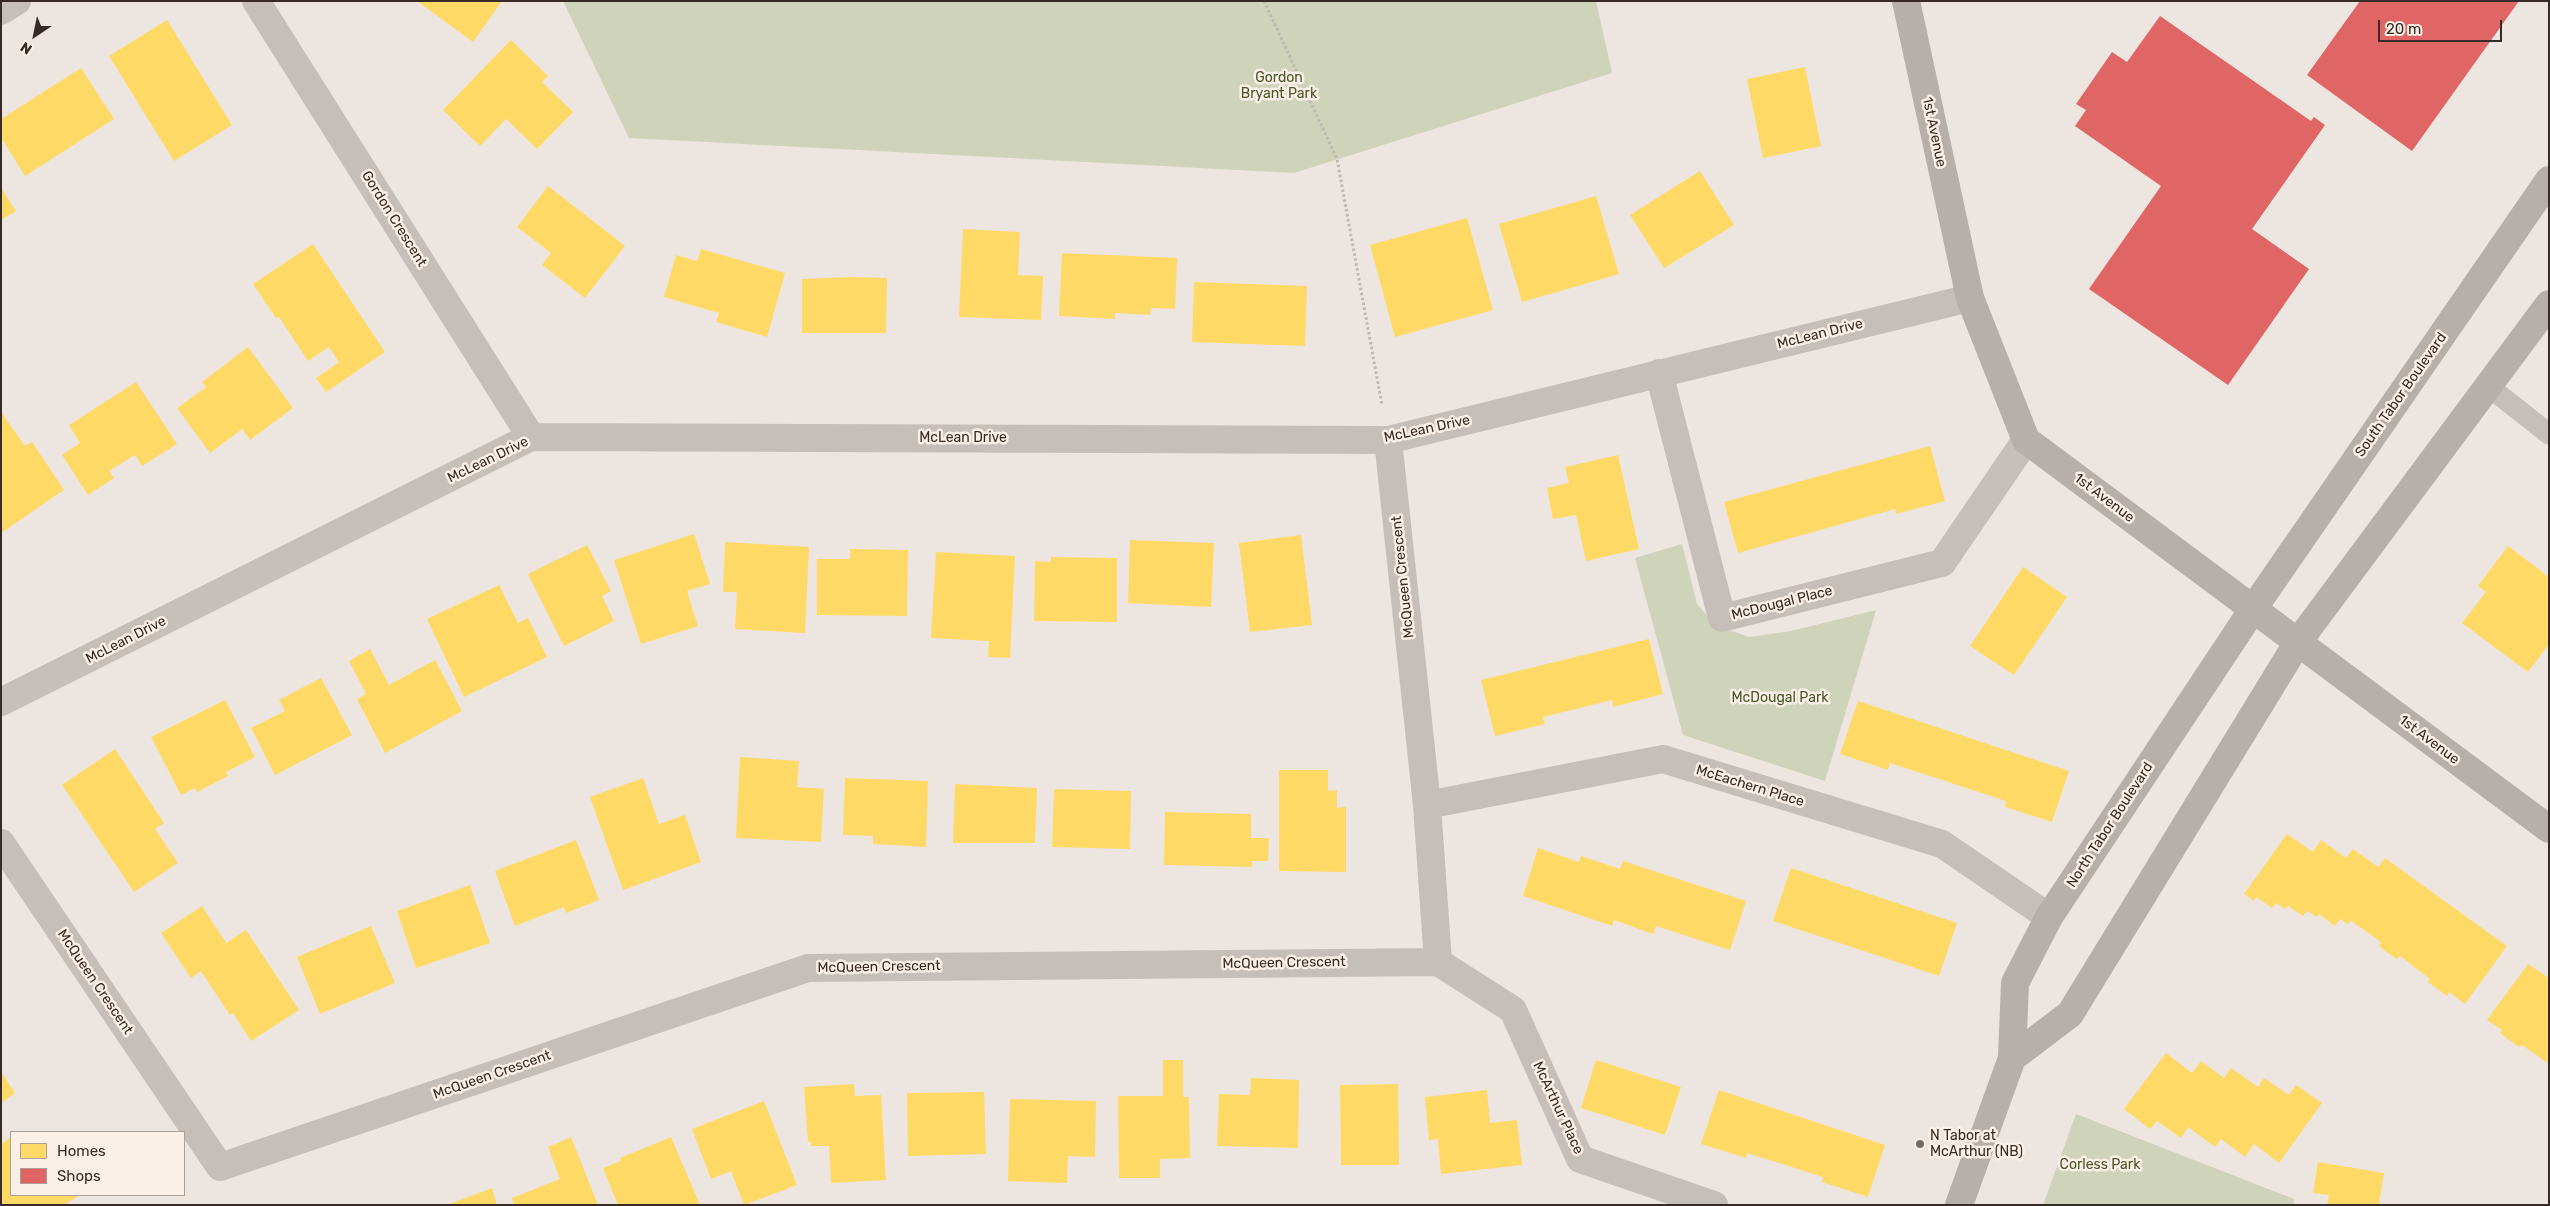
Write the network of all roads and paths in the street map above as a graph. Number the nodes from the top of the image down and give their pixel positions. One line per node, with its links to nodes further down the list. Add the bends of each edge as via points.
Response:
1 (16, 1): 5 (street)
2 (256, 1): 12 (street, Gordon Crescent)
3 (1264, 1): 13 (path, via 1338,159)
4 (1906, 1): 7 (street, 1st Avenue)
5 (1, 11)
6 (2549, 180): 15 (street, South Tabor Boulevard)
7 (1970, 298): 9 (street, McLean Drive); 14 (street, 1st Avenue)
8 (2549, 304): 10 (street)
9 (1659, 374): 13 (street, McLean Drive); 14 (street, McDougal Place, via 1722,618 1942,563)
10 (2488, 386): 11 (lane); 16 (street)
11 (2549, 434)
12 (531, 438): 13 (street, McLean Drive); 17 (street, McLean Drive)
13 (1388, 440): 18 (street, McQueen Crescent)
14 (2026, 440): 15 (street, 1st Avenue)
15 (2253, 609): 16 (street, 1st Avenue); 21 (street, North Tabor Boulevard)
16 (2298, 642): 19 (street, 1st Avenue); 23 (street, via 2070,1014)
17 (1, 702)
18 (1427, 805): 21 (street, McEachern Place, via 1663,759 1942,844); 22 (street, McQueen Crescent)
19 (2549, 829)
20 (1, 843): 22 (street, McQueen Crescent, via 220,1167 808,968)
21 (2049, 918): 23 (street, North Tabor Boulevard, via 2015,983)
22 (1438, 962): 24 (street, McArthur Place, via 1513,1010 1580,1159)
23 (2012, 1058): 25 (street, North Tabor Boulevard)
24 (1714, 1205)
25 (1959, 1205)

